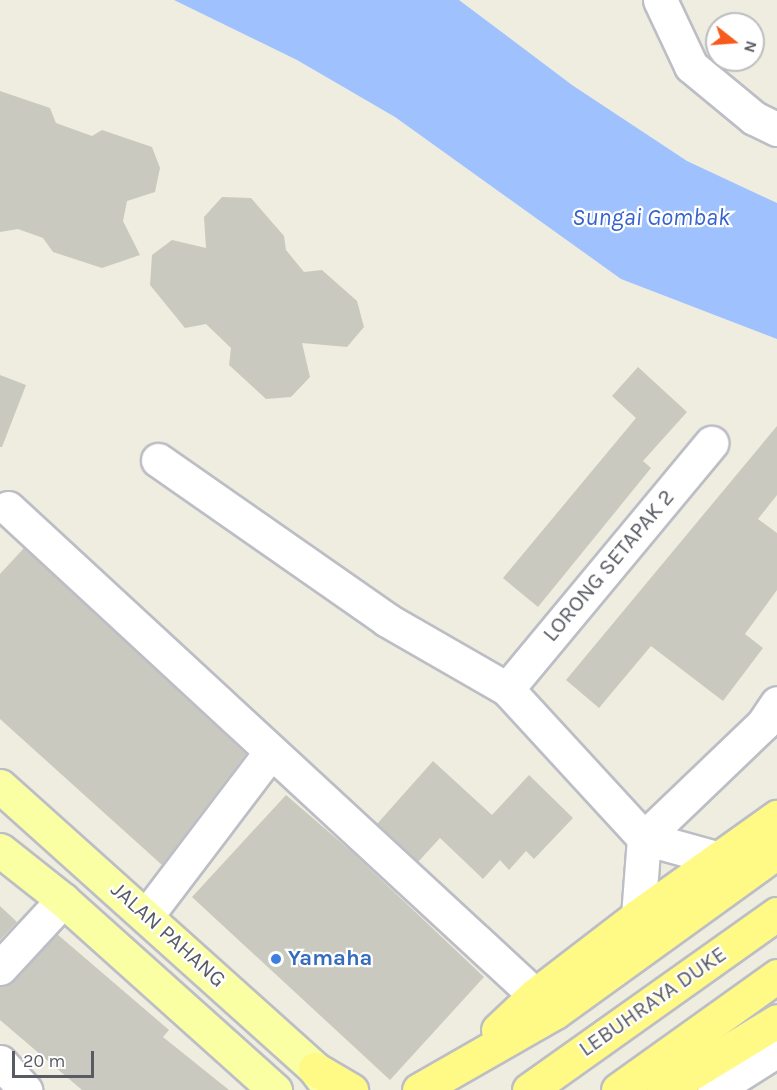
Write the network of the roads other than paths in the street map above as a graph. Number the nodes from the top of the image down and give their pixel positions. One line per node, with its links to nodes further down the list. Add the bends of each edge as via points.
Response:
1 (660, 0): 2 (street, via 691,66 754,118)
2 (777, 129)
3 (711, 443): 6 (street, LORONG SETAPAK 2)
4 (158, 460): 6 (street, via 387,620)
5 (8, 508): 8 (street)
6 (507, 689): 11 (street)
7 (777, 703): 11 (street, via 763,724)
8 (270, 753): 17 (street); 21 (street)
9 (0, 786): 17 (main road, JALAN PAHANG)
10 (777, 817): 14 (highway)
11 (644, 838): 14 (street); 18 (street)
12 (0, 850): 15 (main road, JALAN PAHANG)
13 (777, 852): 25 (highway, via 555,1012)
14 (716, 858): 18 (highway)
15 (63, 900): 19 (street); 28 (main road, JALAN PAHANG)
16 (777, 914): 31 (highway, LEBUHRAYA DUKE)
17 (147, 915): 26 (main road, JALAN PAHANG)
18 (638, 916): 21 (highway)
19 (0, 968)
20 (777, 976): 32 (highway)
21 (535, 995): 25 (highway)
22 (777, 1021): 33 (highway)
23 (777, 1050): 34 (street)
24 (0, 1062): 27 (street)
25 (462, 1064): 30 (highway)
26 (323, 1079): 29 (highway)
27 (25, 1090)
28 (275, 1090)
29 (351, 1090)
30 (418, 1090)
31 (530, 1090)
32 (618, 1090)
33 (664, 1090)
34 (714, 1090)

